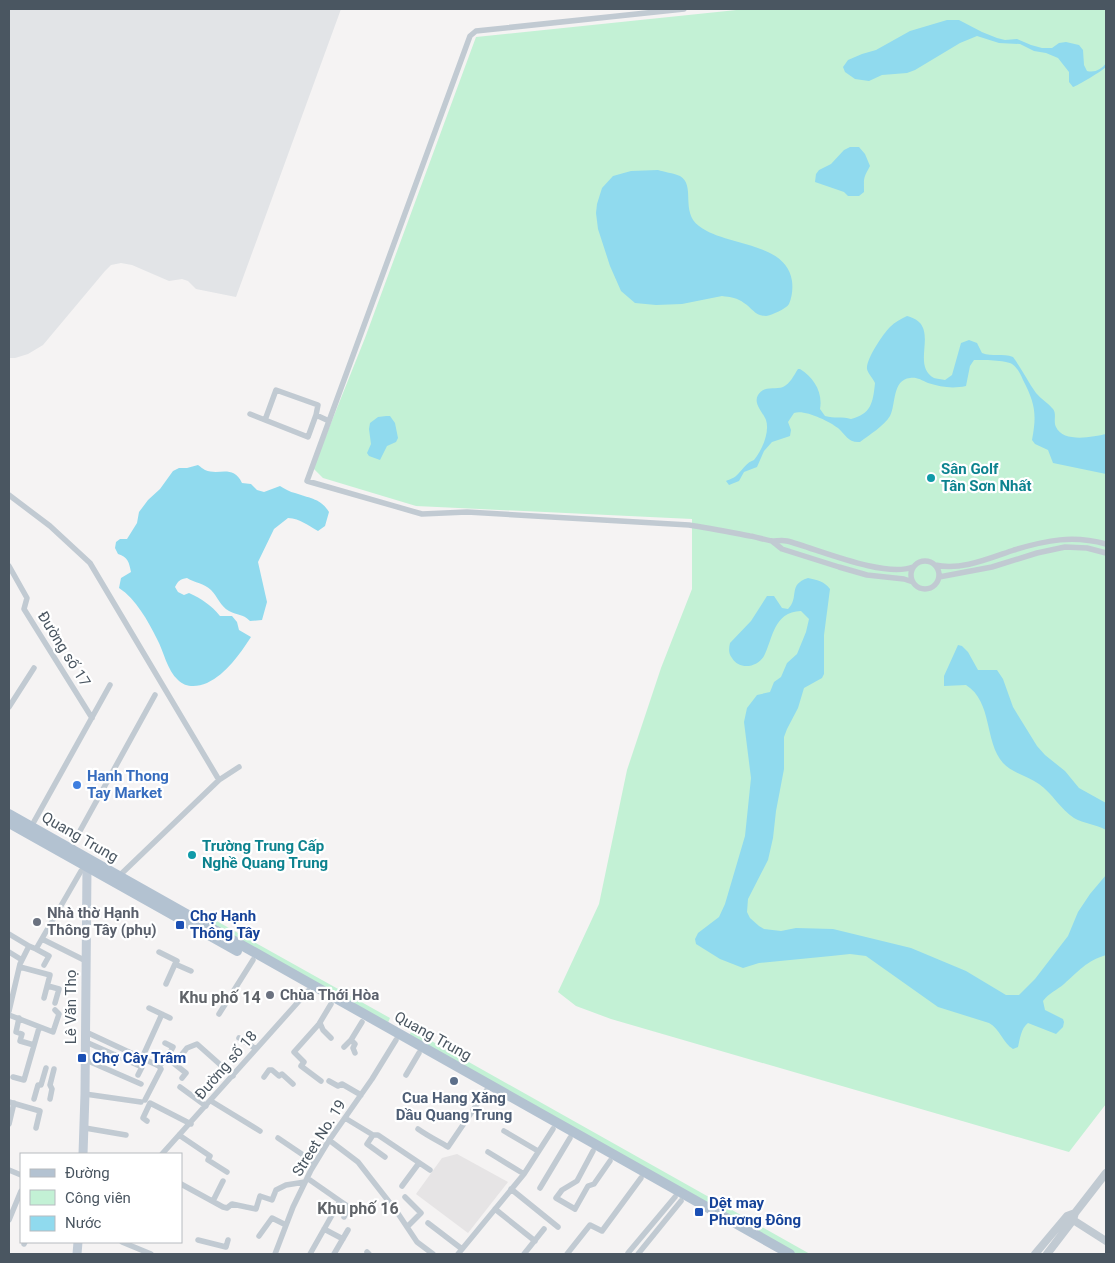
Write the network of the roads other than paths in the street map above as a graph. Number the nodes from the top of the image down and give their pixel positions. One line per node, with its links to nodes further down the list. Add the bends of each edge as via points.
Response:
1 (684, 9): 5 (street, via 476,31 470,36)
2 (250, 414): 4 (street)
3 (316, 415): 4 (street, via 308,437); 4 (street, via 318,405 276,390); 5 (street)
4 (265, 420)
5 (330, 421): 7 (street, via 307,481 422,514 467,512 689,526)
6 (9, 495): 25 (street, via 50,526 90,563)
7 (772, 541): 11 (street, via 784,540); 13 (street, via 782,549)
8 (1106, 544): 9 (street, via 1069,538); 10 (street)
9 (1013, 551): 12 (street); 14 (street, via 949,567)
10 (1104, 552): 12 (street, via 1065,547)
11 (830, 555): 13 (street); 16 (street, via 886,568)
12 (1016, 559): 17 (street)
13 (828, 564): 18 (street)
14 (935, 565): 16 (street, via 924,561); 17 (street)
15 (9, 566): 23 (street, Đường số 17, via 28,598 24,609)
16 (914, 567): 18 (street, via 911,574)
17 (939, 577): 18 (street, via 929,588 918,588)
18 (913, 582)
19 (34, 668): 22 (street)
20 (110, 685): 23 (street)
21 (155, 695): 29 (street)
22 (9, 707)
23 (92, 718): 28 (street)
24 (240, 767): 25 (street)
25 (219, 780): 31 (street)
26 (9, 814): 28 (main road, Quang Trung)
27 (9, 823): 30 (main road, Quang Trung)
28 (31, 827): 29 (main road, Quang Trung)
29 (70, 849): 30 (main road, Quang Trung)
30 (87, 863): 31 (main road, Quang Trung); 32 (main road, Quang Trung); 34 (street); 41 (main road, Lê Văn Thọ)
31 (118, 877): 32 (main road, Quang Trung)
32 (200, 927): 40 (main road, Quang Trung); 48 (main road, Quang Trung)
33 (9, 934): 35 (street)
34 (42, 939): 36 (street); 41 (street)
35 (29, 946): 36 (street); 39 (street)
36 (36, 949): 43 (street, via 48,956)
37 (9, 952): 39 (street)
38 (159, 952): 42 (street, via 177,961)
39 (22, 960): 44 (street)
40 (254, 960): 48 (main road, Quang Trung); 55 (street)
41 (86, 961): 62 (main road, Lê Văn Thọ)
42 (175, 964): 45 (street); 46 (street)
43 (44, 965)
44 (20, 967): 47 (street, via 50,975); 49 (street)
45 (191, 971)
46 (166, 984)
47 (48, 986): 50 (street); 61 (street, via 59,989 55,1006 59,1014 53,1032)
48 (310, 988): 51 (main road, Quang Trung); 63 (main road, Quang Trung); 70 (street, Đường số 18)
49 (10, 997): 53 (street)
50 (44, 998)
51 (331, 1004): 59 (main road, Quang Trung); 60 (street)
52 (149, 1008): 54 (street)
53 (9, 1010)
54 (162, 1014): 58 (street); 73 (street)
55 (219, 1014)
56 (9, 1015): 57 (street)
57 (19, 1018): 61 (street); 68 (street, via 16,1032 22,1034 20,1041)
58 (170, 1018)
59 (362, 1022): 63 (main road, Quang Trung); 66 (street)
60 (320, 1023): 65 (street); 87 (street, via 294,1052 303,1059 301,1066)
61 (39, 1028): 68 (street)
62 (86, 1037): 73 (street); 75 (main road, Lê Văn Thọ); 78 (street)
63 (398, 1037): 72 (main road, Quang Trung); 94 (street, Street No. 19); 161 (main road, Quang Trung)
64 (238, 1038): 70 (street)
65 (331, 1038)
66 (351, 1040): 69 (street); 71 (street, via 355,1044)
67 (165, 1043): 74 (street, via 173,1047)
68 (34, 1046): 85 (street, via 24,1080)
69 (344, 1048)
70 (256, 1049): 83 (street, Đường số 18)
71 (355, 1053)
72 (419, 1053): 82 (street); 92 (main road, Quang Trung)
73 (144, 1058): 77 (street); 78 (street)
74 (168, 1058): 76 (street); 77 (street)
75 (86, 1060): 89 (street); 93 (main road, Lê Văn Thọ)
76 (175, 1063): 83 (street, via 187,1048 197,1044); 86 (street, via 186,1073)
77 (160, 1066): 99 (street)
78 (142, 1067): 81 (street)
79 (46, 1068): 95 (street)
80 (54, 1069): 96 (street)
81 (138, 1075)
82 (406, 1075)
83 (233, 1076): 97 (street, Đường số 18)
84 (264, 1076): 90 (street, via 272,1070)
85 (13, 1077)
86 (182, 1078)
87 (321, 1081)
88 (329, 1081): 94 (street)
89 (142, 1084)
90 (293, 1084)
91 (180, 1087): 100 (street)
92 (486, 1091): 107 (street, via 448,1148); 108 (main road, Quang Trung)
93 (86, 1094): 99 (street); 106 (main road, Lê Văn Thọ)
94 (361, 1095): 101 (street, Street No. 19)
95 (34, 1099)
96 (50, 1099)
97 (211, 1101): 100 (street, Đường số 18); 109 (street)
98 (12, 1102): 103 (street); 105 (street, via 40,1111)
99 (146, 1102): 102 (street, via 143,1118); 104 (street)
100 (206, 1106): 104 (street, Đường số 18)
101 (345, 1118): 113 (street); 116 (street, Street No. 19)
102 (147, 1121)
103 (9, 1124)
104 (191, 1124): 112 (street, Đường số 18)
105 (36, 1128)
106 (84, 1128): 111 (street); 120 (main road, Lê Văn Thọ)
107 (418, 1129)
108 (553, 1129): 115 (main road, Quang Trung); 117 (street)
109 (260, 1131)
110 (504, 1131): 117 (street)
111 (126, 1135)
112 (179, 1135): 121 (street, Đường số 18); 127 (street, via 211,1154 208,1160)
113 (373, 1135): 122 (street, via 367,1144); 125 (street, via 378,1135)
114 (278, 1138): 124 (street)
115 (570, 1138): 118 (main road, Quang Trung); 135 (street)
116 (329, 1140): 124 (street, Street No. 19); 148 (street, via 358,1162)
117 (538, 1151): 129 (street)
118 (593, 1151): 123 (main road, Quang Trung); 123 (street, via 577,1181 556,1198 568,1206 575,1209 588,1186 594,1184)
119 (488, 1152): 129 (street)
120 (83, 1153)
121 (163, 1153)
122 (385, 1157)
123 (610, 1161): 130 (main road, Quang Trung)
124 (315, 1163): 131 (street, Street No. 19)
125 (419, 1163): 126 (street); 134 (street)
126 (430, 1170)
127 (226, 1172)
128 (1106, 1172): 144 (street)
129 (524, 1174): 136 (street)
130 (641, 1178): 139 (main road, Quang Trung); 169 (street, via 602,1231 590,1225)
131 (306, 1180): 140 (street, via 276,1190 272,1200 260,1196 256,1209 232,1204 227,1208); 141 (street); 147 (street, Street No. 19)
132 (223, 1181): 140 (street)
133 (182, 1185): 140 (street)
134 (402, 1186)
135 (540, 1188)
136 (511, 1189): 142 (street); 149 (street)
137 (20, 1193): 145 (street)
138 (405, 1197): 148 (street, via 421,1213)
139 (678, 1199): 161 (main road, Quang Trung); 170 (street); 171 (street)
140 (213, 1201)
141 (340, 1201): 143 (street, via 349,1207); 150 (street)
142 (494, 1209): 157 (street); 160 (street)
143 (344, 1216)
144 (1072, 1216): 158 (street); 172 (street); 173 (street)
145 (9, 1220)
146 (428, 1223): 160 (street)
147 (286, 1225): 153 (street, via 272,1218); 163 (street, Street No. 19)
148 (407, 1227): 166 (street, via 417,1242)
149 (558, 1227)
150 (324, 1229): 154 (street); 164 (street)
151 (544, 1229): 157 (street)
152 (348, 1230): 154 (street)
153 (259, 1236)
154 (343, 1239): 165 (street)
155 (198, 1240): 156 (street, via 226,1247)
156 (228, 1240)
157 (535, 1241): 168 (street)
158 (1106, 1241)
159 (124, 1243): 162 (street)
160 (462, 1249): 167 (street)
161 (782, 1253)
162 (151, 1254)
163 (275, 1254)
164 (310, 1254)
165 (334, 1254)
166 (433, 1254)
167 (458, 1254)
168 (524, 1254)
169 (567, 1254)
170 (630, 1254)
171 (638, 1254)
172 (1036, 1254)
173 (1047, 1254)

